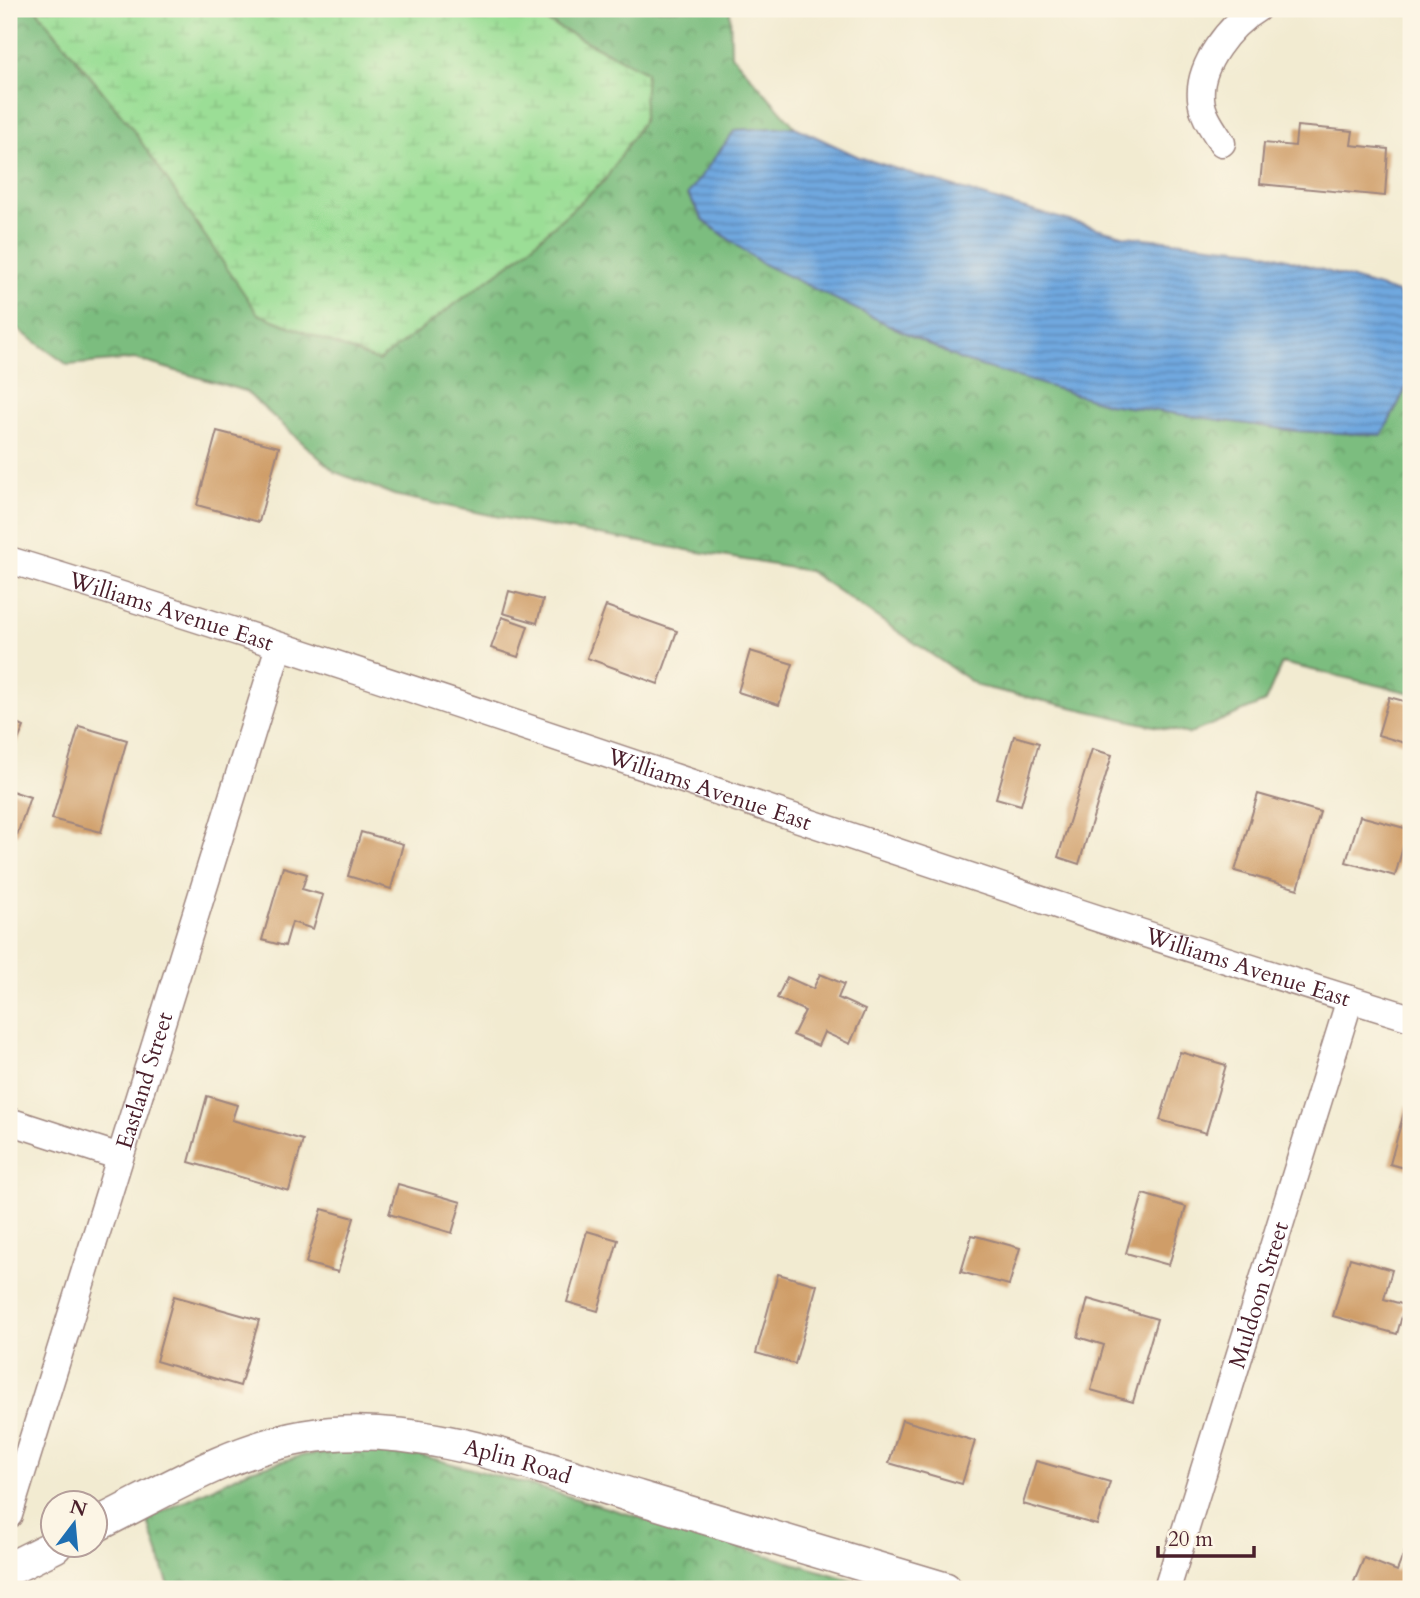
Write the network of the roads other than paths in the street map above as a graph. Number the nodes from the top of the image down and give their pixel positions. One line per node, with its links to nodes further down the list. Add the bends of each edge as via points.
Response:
1 (1257, 9): 2 (street, via 1221,43 1205,73 1201,98)
2 (1222, 143)
3 (9, 560): 4 (street, Williams Avenue East)
4 (278, 646): 5 (street, Williams Avenue East, via 1053,906); 8 (street, Eastland Street)
5 (1350, 999): 6 (street, Williams Avenue East); 14 (street, Muldoon Street)
6 (1411, 1018)
7 (9, 1121): 8 (street)
8 (120, 1157): 9 (street, Eastland Street)
9 (9, 1515)
10 (108, 1519): 13 (street, Aplin Road, via 246,1452 303,1437 382,1432 424,1437 542,1469)
11 (38, 1554): 12 (street)
12 (9, 1569)
13 (945, 1589)
14 (1167, 1589)

